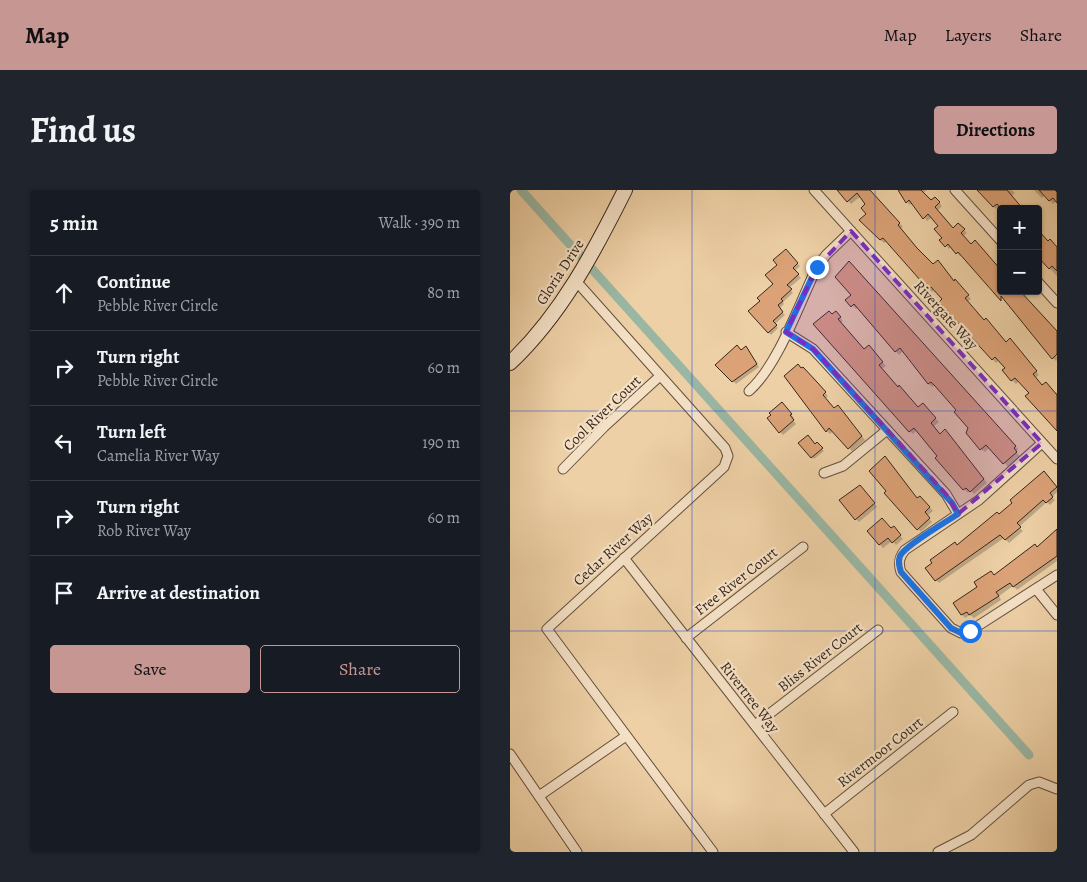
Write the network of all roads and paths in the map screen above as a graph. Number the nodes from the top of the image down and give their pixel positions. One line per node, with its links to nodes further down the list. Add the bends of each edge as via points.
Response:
1 (625, 190): 6 (street, Gloria Drive)
2 (814, 190): 4 (street, Rivergate Way)
3 (955, 190): 5 (street)
4 (851, 231): 9 (street, via 817,267); 14 (street, Rivergate Way)
5 (997, 237)
6 (580, 275): 10 (street, Gloria Drive, via 543,327); 11 (street, Cedar River Way)
7 (1042, 286): 8 (street)
8 (1057, 303)
9 (786, 332): 12 (street, via 766,373); 13 (street, via 813,349)
10 (510, 363)
11 (660, 376): 16 (street, Cool River Court); 20 (street, Cedar River Way, via 724,448 727,462)
12 (749, 391)
13 (887, 430): 17 (street, via 843,466); 18 (street, via 946,494)
14 (1042, 443): 15 (street, Rivergate Way); 18 (street, via 979,500)
15 (1057, 459)
16 (563, 469)
17 (824, 473)
18 (958, 514): 22 (street, via 904,550 899,560 901,572 951,628 961,633 970,631)
19 (803, 547): 25 (street, Free River Court)
20 (624, 558): 25 (street, Rivertree Way); 28 (street, Cedar River Way, via 547,629)
21 (1057, 575): 22 (street)
22 (1036, 589): 23 (street)
23 (1057, 615)
24 (878, 630): 27 (street, Bliss River Court)
25 (686, 638): 27 (street, Rivertree Way)
26 (952, 712): 32 (street, Rivermoor Court)
27 (754, 725): 32 (street, Rivertree Way)
28 (626, 736): 31 (street); 34 (street, Cedar River Way)
29 (510, 754): 31 (street)
30 (1057, 789): 36 (street, via 1039,782 1028,785 971,835)
31 (539, 796): 33 (street)
32 (824, 814): 35 (street, Rivertree Way)
33 (577, 852)
34 (713, 852)
35 (854, 852)
36 (938, 852)

